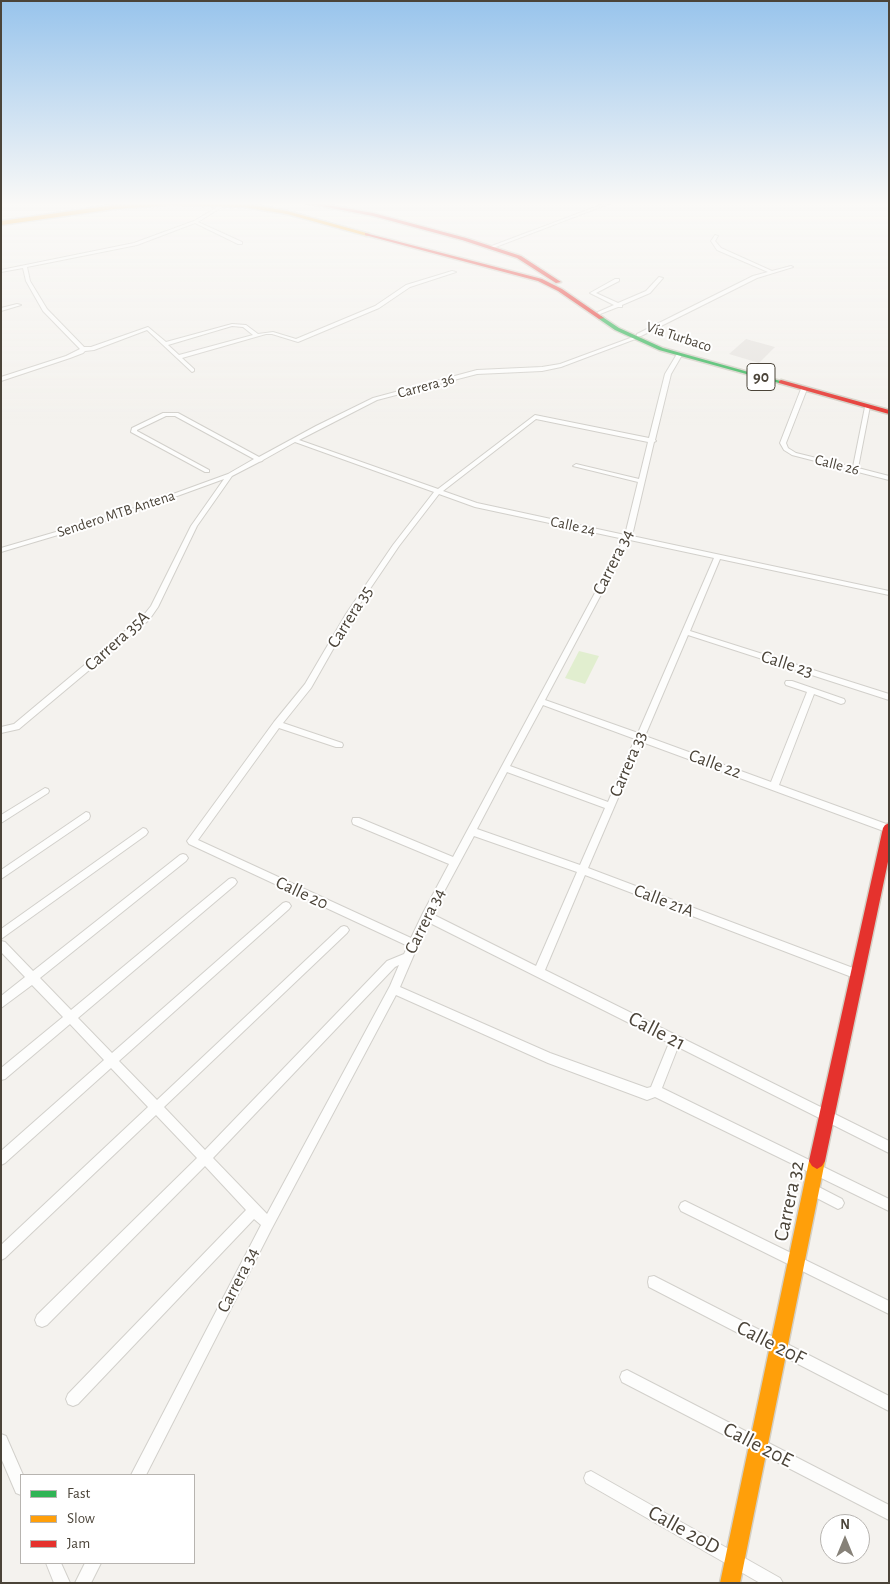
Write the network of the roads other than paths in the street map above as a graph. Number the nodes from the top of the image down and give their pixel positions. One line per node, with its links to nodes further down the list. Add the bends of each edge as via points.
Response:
1 (27, 277): 17 (street, via 44,310)
2 (438, 277): 14 (street, via 408,286 377,307 296,341 273,333)
3 (526, 277): 15 (main road, Vía Turbaco / 90, via 549,284 604,321)
4 (552, 277): 13 (main road, Vía Turbaco / 90)
5 (756, 277): 15 (street)
6 (661, 278): 11 (street, via 648,292)
7 (617, 280): 9 (street, via 592,292)
8 (639, 291): 9 (street)
9 (614, 302): 11 (street)
10 (19, 305): 12 (street)
11 (620, 306): 13 (street)
12 (1, 310)
13 (600, 313): 15 (main road, Vía Turbaco / 90)
14 (256, 335): 16 (street, via 244,326 232,325); 19 (street)
15 (637, 336): 18 (main road, Vía Turbaco / 90); 24 (main road, Vía Turbaco / 90); 26 (street, Carrera 36, via 561,366 477,372 376,399)
16 (165, 344): 17 (street, via 148,328 92,349); 19 (street)
17 (83, 349): 21 (street, via 68,358)
18 (679, 355): 22 (main road, Vía Turbaco / 90); 27 (street, Carrera 34, via 668,374)
19 (178, 357): 20 (street)
20 (192, 370)
21 (1, 379)
22 (804, 389): 23 (main road, Vía Turbaco / 90); 28 (street, via 783,443)
23 (868, 407): 25 (main road, Vía Turbaco / 90); 31 (street)
24 (889, 407)
25 (889, 412)
26 (294, 440): 29 (street, Carrera 36); 36 (street, Calle 24)
27 (653, 441): 35 (street, Carrera 34); 36 (street, Carrera 35, via 535,418)
28 (786, 449): 31 (street, Calle 26)
29 (260, 460): 32 (street, via 176,414 165,414 134,429 134,432); 33 (street, Carrera 36)
30 (576, 466): 35 (street)
31 (855, 470): 34 (street, Calle 26)
32 (207, 471)
33 (230, 475): 38 (street, Sendero MTB Antena, via 123,514); 48 (street, Carrera 35A, via 194,526 146,618 16,727)
34 (889, 478)
35 (642, 482): 37 (street, Carrera 34)
36 (437, 494): 37 (street, Calle 24, via 475,506); 47 (street, Carrera 35, via 396,545 308,686)
37 (628, 537): 39 (street, Calle 24); 45 (street, Carrera 34)
38 (1, 550)
39 (718, 556): 40 (street, Calle 24); 41 (street, Carrera 33)
40 (889, 593)
41 (686, 632): 44 (street, Calle 23); 49 (street, Carrera 33)
42 (789, 683): 43 (street)
43 (811, 691): 46 (street); 52 (street)
44 (889, 697)
45 (541, 701): 49 (street, Calle 22); 51 (street, Carrera 34)
46 (841, 701)
47 (277, 724): 50 (street); 61 (street, Carrera 35)
48 (4, 731)
49 (640, 736): 52 (street, Calle 22); 54 (street, Carrera 33)
50 (339, 745)
51 (505, 768): 54 (street); 59 (street, Carrera 34)
52 (774, 786): 58 (street, Calle 22)
53 (45, 791): 56 (street)
54 (610, 806): 64 (street, Carrera 33)
55 (86, 816): 65 (street)
56 (1, 820)
57 (356, 821): 63 (street)
58 (889, 828): 75 (main road, Carrera 32)
59 (471, 831): 63 (street, Carrera 34); 64 (street, Calle 21A)
60 (143, 832): 70 (street)
61 (192, 841): 71 (street, Calle 20)
62 (183, 858): 76 (street)
63 (455, 862): 68 (street, Carrera 34)
64 (583, 870): 74 (street, Carrera 33); 75 (street, Calle 21A)
65 (1, 875)
66 (232, 882): 79 (street)
67 (286, 906): 81 (street)
68 (426, 916): 71 (street, Carrera 34); 74 (street, Calle 21)
69 (344, 930): 84 (street)
70 (1, 935)
71 (413, 944): 73 (street, Carrera 34)
72 (1, 945): 76 (street)
73 (408, 957): 77 (street, Carrera 34); 88 (street, via 391,964)
74 (539, 972): 80 (street, Calle 21)
75 (857, 974): 85 (main road, Carrera 32)
76 (32, 979): 78 (street); 79 (street)
77 (394, 989): 83 (street, via 548,1058 647,1094); 95 (street, Carrera 34)
78 (1, 1003)
79 (70, 1018): 81 (street); 82 (street)
80 (675, 1040): 83 (street); 85 (street, Calle 21)
81 (111, 1061): 84 (street); 87 (street)
82 (1, 1075)
83 (655, 1091): 89 (street)
84 (156, 1108): 88 (street); 96 (street)
85 (826, 1116): 86 (street, Calle 21); 89 (main road, Carrera 32)
86 (889, 1147)
87 (1, 1158)
88 (205, 1158): 94 (street); 100 (street)
89 (815, 1167): 90 (main road, Carrera 32); 92 (street)
90 (811, 1189): 91 (street); 97 (main road, Carrera 32)
91 (838, 1203)
92 (889, 1205)
93 (686, 1207): 97 (street)
94 (255, 1209): 95 (street); 103 (street)
95 (268, 1224): 107 (street, Carrera 34)
96 (1, 1254)
97 (795, 1263): 99 (street); 101 (main road, Carrera 32)
98 (654, 1282): 101 (street, Calle 20F)
99 (889, 1308)
100 (42, 1320)
101 (778, 1346): 104 (street, Calle 20F); 106 (main road, Carrera 32)
102 (627, 1377): 106 (street, Calle 20E)
103 (73, 1399)
104 (889, 1404)
105 (1, 1441): 109 (street)
106 (758, 1445): 110 (street, Calle 20E); 111 (main road, Carrera 32)
107 (139, 1474)
108 (591, 1478): 111 (street, Calle 20D)
109 (20, 1486)
110 (889, 1513)
111 (735, 1558): 116 (main road, Carrera 32); 117 (street, Calle 20D)
112 (53, 1564): 114 (street)
113 (92, 1564): 115 (street)
114 (62, 1583)
115 (83, 1583)
116 (730, 1583)
117 (775, 1583)

